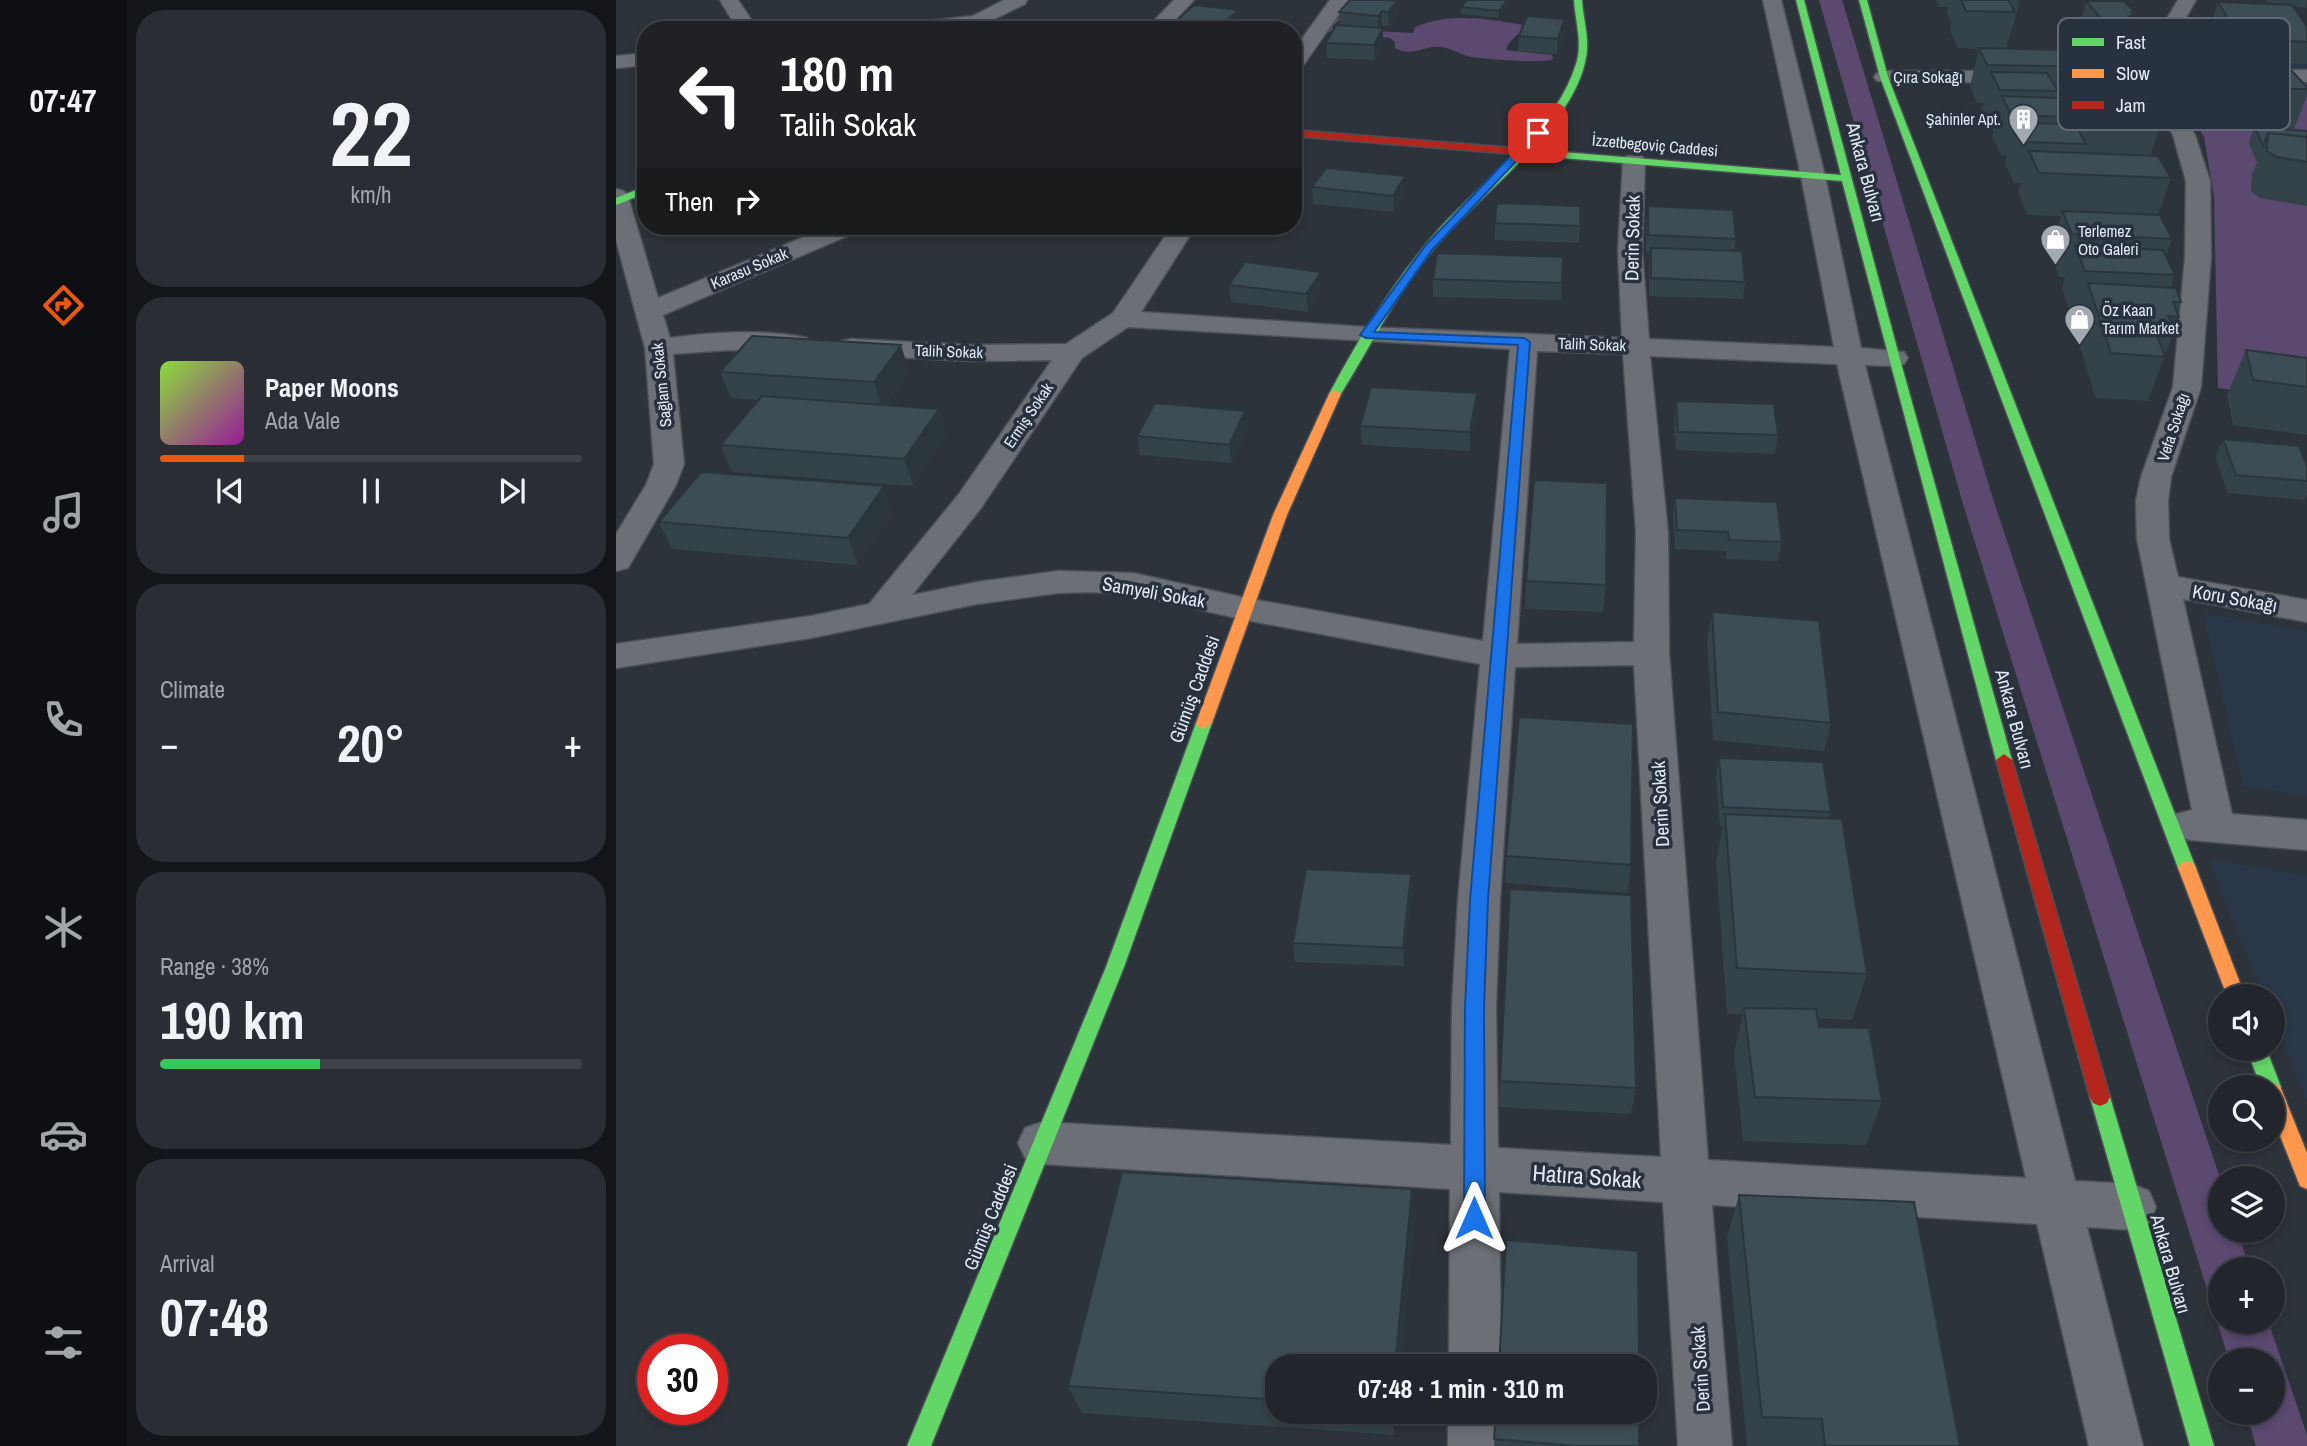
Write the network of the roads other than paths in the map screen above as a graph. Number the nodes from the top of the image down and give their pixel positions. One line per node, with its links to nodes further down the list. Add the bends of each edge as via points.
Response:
1 (729, 0): 12 (street)
2 (975, 0): 13 (street)
3 (1018, 0): 14 (street)
4 (1185, 0): 15 (street)
5 (1340, 0): 16 (street)
6 (1578, 0): 23 (main road, Gümüş Caddesi, via 1584,50 1580,65 1554,114)
7 (1772, 0): 25 (street)
8 (1800, 0): 26 (main road, Ankara Bulvarı)
9 (1863, 0): 19 (main road)
10 (2187, 0): 11 (street)
11 (2176, 18)
12 (742, 21)
13 (978, 21)
14 (984, 21)
15 (1164, 21)
16 (1302, 53)
17 (637, 60): 18 (street)
18 (616, 62)
19 (1884, 77): 20 (street, Çıra Sokağı); 48 (main road)
20 (2038, 77)
21 (2181, 130): 41 (street, Vefa Sokağı, via 2199,181 2198,257 2186,387 2152,500 2153,539)
22 (1302, 134): 23 (main road, İzzetbegoviç Caddesi)
23 (1521, 152): 24 (main road, İzzetbegoviç Caddesi); 33 (main road, Gümüş Caddesi, via 1432,243)
24 (1634, 161): 25 (main road, İzzetbegoviç Caddesi); 35 (street, Derin Sokak, via 1630,251)
25 (1813, 176): 26 (main road, İzzetbegoviç Caddesi); 38 (street)
26 (1846, 178): 39 (main road, Ankara Bulvarı)
27 (637, 193): 28 (main road)
28 (617, 200): 31 (street, Sağlam Sokak)
29 (829, 235): 31 (street, Karasu Sokak)
30 (1178, 235): 32 (street, Ermiş Sokak)
31 (649, 311): 36 (street, Sağlam Sokak)
32 (1123, 319): 33 (street, Talih Sokak); 37 (street, Ermiş Sokak)
33 (1366, 335): 34 (street, Talih Sokak); 42 (main road, Gümüş Caddesi, via 1320,425)
34 (1524, 342): 35 (street, Talih Sokak); 47 (street)
35 (1636, 346): 38 (street, Talih Sokak); 45 (street, Derin Sokak, via 1652,533)
36 (659, 348): 37 (street, Talih Sokak, via 734,341 972,353); 40 (street, Sağlam Sokak, via 669,464 662,485)
37 (1072, 352): 44 (street, Ermiş Sokak, via 970,501)
38 (1849, 356): 39 (street, Talih Sokak); 57 (street)
39 (1894, 358): 58 (main road, Ankara Bulvarı)
40 (616, 561)
41 (2163, 585): 43 (street, Koru Sokağı); 49 (street, Vefa Sokağı)
42 (1246, 609): 44 (street, Samyeli Sokak, via 1133,584 1091,581 977,593); 47 (street, Samyeli Sokak); 53 (main road, Gümüş Caddesi, via 1141,900)
43 (2307, 611)
44 (879, 614): 46 (street, Samyeli Sokak)
45 (1651, 653): 47 (street, Samyeli Sokak); 56 (street, Derin Sokak)
46 (616, 656)
47 (1498, 656): 54 (street, via 1479,900)
48 (2169, 822): 49 (street); 51 (main road)
49 (2215, 827): 50 (street)
50 (2307, 835)
51 (2231, 984)
52 (2285, 1123): 55 (main road)
53 (1042, 1143): 54 (street, Hatıra Sokak); 61 (main road, Gümüş Caddesi)
54 (1474, 1169): 56 (street, Hatıra Sokak); 59 (street)
55 (2307, 1179)
56 (1686, 1182): 57 (street, Hatıra Sokak); 63 (street, Derin Sokak)
57 (2058, 1203): 58 (street, Hatıra Sokak); 64 (street)
58 (2132, 1208): 65 (main road, Ankara Bulvarı)
59 (1475, 1354)
60 (1475, 1424): 62 (street)
61 (919, 1446)
62 (1475, 1446)
63 (1705, 1446)
64 (2116, 1446)
65 (2202, 1446)

